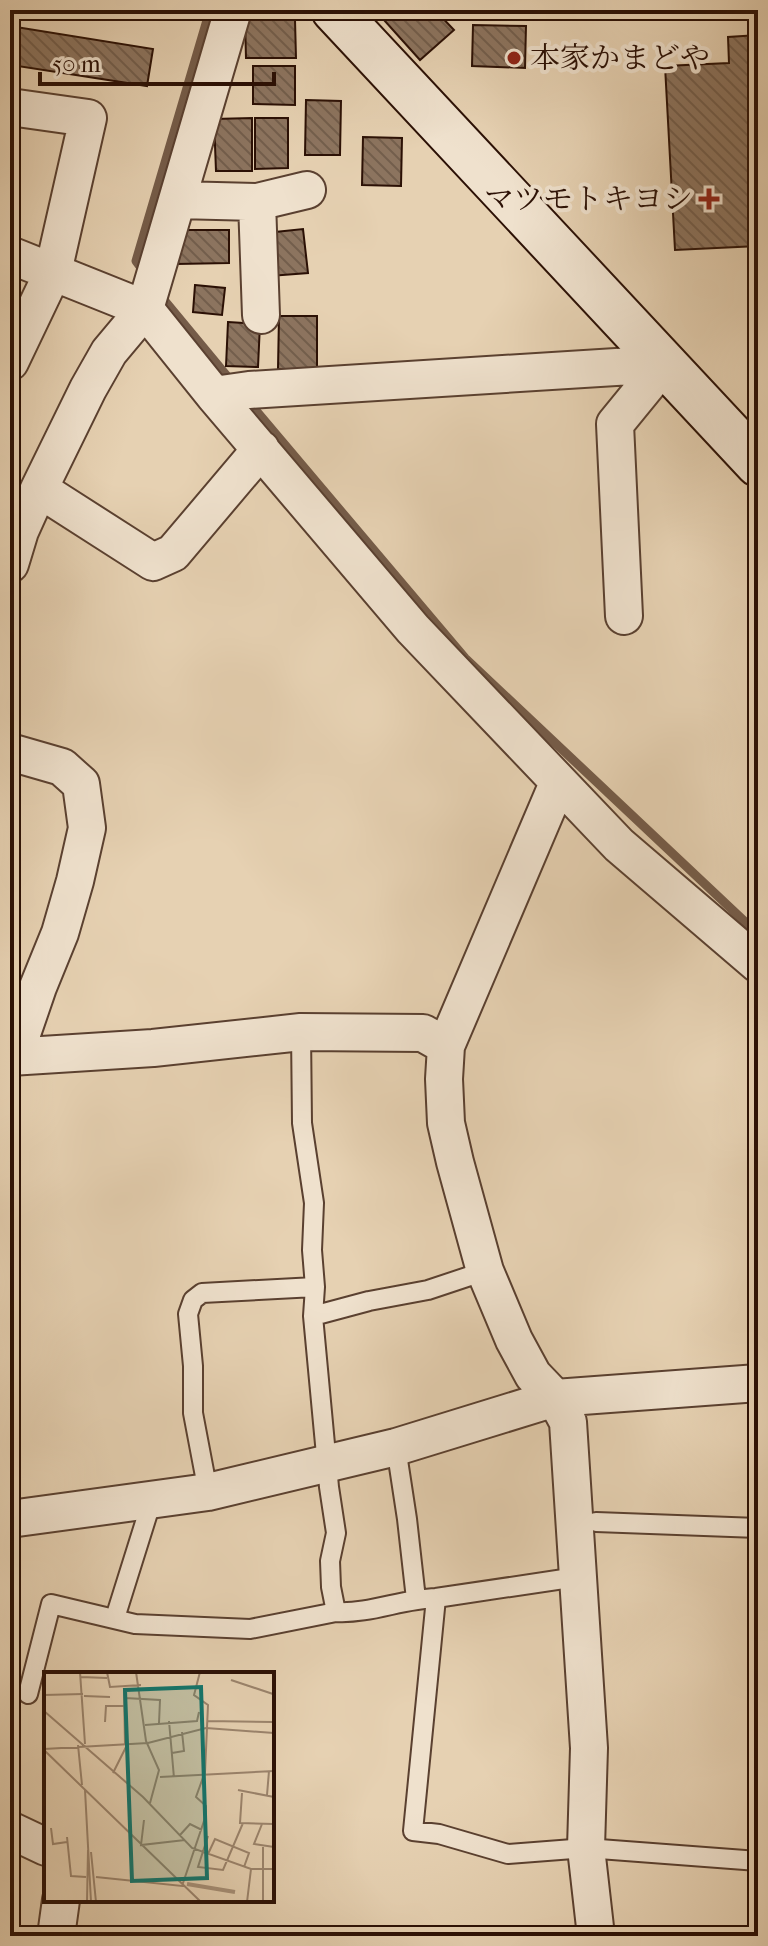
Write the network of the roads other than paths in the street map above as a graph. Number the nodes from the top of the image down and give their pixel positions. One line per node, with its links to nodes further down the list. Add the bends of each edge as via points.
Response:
1 (233, 10): 5 (street)
2 (334, 10): 12 (street)
3 (10, 107): 8 (street, via 88,118)
4 (307, 190): 6 (street)
5 (177, 200): 6 (street); 9 (street)
6 (257, 202): 10 (street)
7 (10, 255): 8 (street)
8 (53, 272): 9 (street); 11 (street)
9 (145, 309): 13 (street); 16 (street, via 109,352)
10 (261, 315)
11 (10, 362)
12 (664, 364): 13 (street); 15 (street); 18 (street, via 615,424)
13 (214, 395): 14 (street)
14 (261, 449): 16 (street, via 173,553 153,562); 20 (street, via 413,629)
15 (758, 464)
16 (39, 489): 17 (street)
17 (10, 564)
18 (624, 616)
19 (10, 752): 24 (street, via 62,767 81,784 87,828 60,933)
20 (558, 783): 21 (street, via 619,845); 23 (street)
21 (758, 964)
22 (301, 1032): 23 (street, via 423,1033); 24 (street); 26 (lane)
23 (446, 1046): 25 (street, via 446,1123)
24 (11, 1058)
25 (485, 1271): 27 (lane); 29 (street, via 533,1375)
26 (315, 1287): 27 (lane); 32 (lane, via 202,1293 193,1300 188,1314 193,1413)
27 (313, 1316): 31 (lane)
28 (758, 1383): 29 (street)
29 (555, 1398): 30 (street); 37 (street, via 568,1422)
30 (396, 1447): 31 (street); 39 (lane)
31 (328, 1464): 32 (street); 40 (lane, via 336,1533 330,1561)
32 (208, 1492): 33 (street)
33 (152, 1500): 34 (street); 41 (lane)
34 (10, 1519)
35 (596, 1522): 36 (lane)
36 (758, 1528)
37 (577, 1577): 38 (lane); 45 (street, via 589,1748)
38 (436, 1598): 39 (lane); 45 (lane, via 413,1831 508,1854)
39 (416, 1599): 40 (lane)
40 (336, 1612): 41 (lane, via 250,1629 135,1624)
41 (115, 1618): 42 (lane, via 51,1604)
42 (28, 1694)
43 (10, 1830): 44 (street)
44 (44, 1846)
45 (586, 1848): 46 (lane); 49 (street)
46 (758, 1861)
47 (61, 1902): 48 (street)
48 (56, 1936)
49 (596, 1936)

